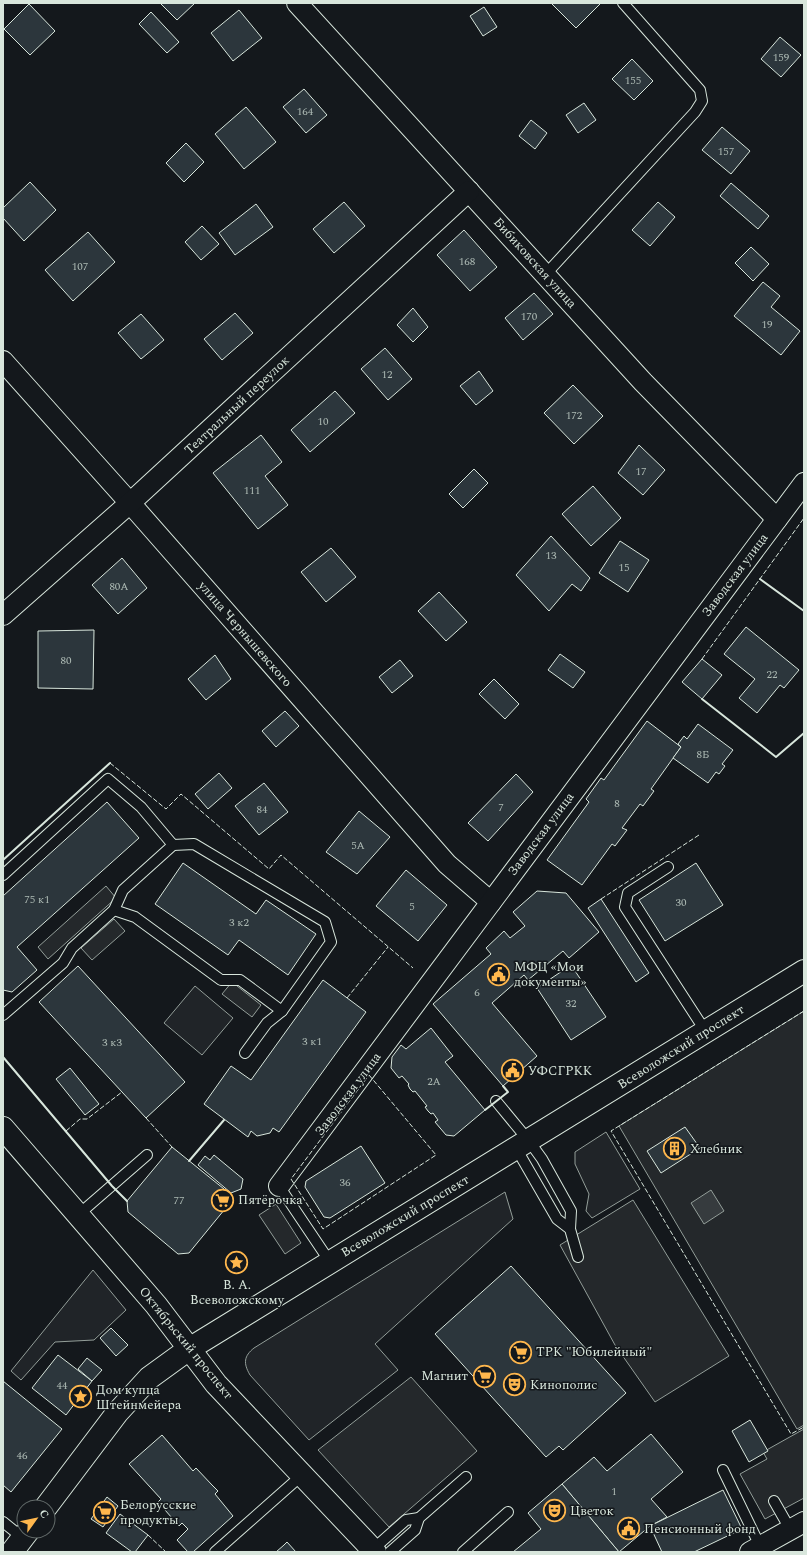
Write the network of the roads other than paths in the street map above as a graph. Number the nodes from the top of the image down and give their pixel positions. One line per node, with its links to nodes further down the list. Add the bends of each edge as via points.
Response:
1 (297, 3): 3 (street, Бибиковская улица)
2 (623, 3): 4 (lane, via 700,90 702,101 695,112)
3 (469, 191): 4 (street, Бибиковская улица); 7 (street, Театральный переулок)
4 (545, 275): 8 (street, Бибиковская улица)
5 (3, 361): 7 (street, улица Чернышевского)
6 (804, 483): 8 (street, Заводская улица)
7 (130, 503): 9 (street, Театральный переулок); 13 (street, улица Чернышевского, via 447,864)
8 (777, 519): 13 (street, Заводская улица)
9 (3, 615)
10 (173, 845): 12 (lane, via 141,807 108,780); 14 (lane, via 123,890); 16 (lane, via 194,844 326,922 331,942)
11 (668, 867): 18 (lane, via 628,893 625,907)
12 (3, 875)
13 (491, 902): 24 (street, Заводская улица)
14 (114, 910): 16 (lane, via 135,917 221,980 240,980); 17 (lane, via 72,948 63,963)
15 (804, 971): 18 (street, Всеволожский проспект)
16 (282, 1011): 19 (lane, via 267,1024)
17 (3, 1015)
18 (706, 1032): 22 (street, Всеволожский проспект)
19 (245, 1053)
20 (496, 1101): 22 (lane)
21 (3, 1128): 25 (street, Октябрьский проспект)
22 (522, 1145): 26 (lane, via 557,1219); 26 (lane, via 542,1159 571,1211); 28 (street, Всеволожский проспект)
23 (147, 1156): 25 (lane)
24 (279, 1186): 28 (lane)
25 (78, 1215): 29 (street, Октябрьский проспект, via 156,1305)
26 (570, 1229): 27 (lane)
27 (578, 1257)
28 (330, 1262): 29 (street, Всеволожский проспект)
29 (189, 1349): 31 (street, Октябрьский проспект, via 216,1384); 33 (street, Всеволожский проспект, via 149,1378 117,1413)
30 (723, 1470): 40 (lane)
31 (302, 1475): 41 (street, Октябрьский проспект); 42 (lane)
32 (466, 1477): 36 (lane)
33 (52, 1499)
34 (774, 1501): 38 (lane)
35 (508, 1512): 43 (lane)
36 (420, 1518): 41 (lane, via 415,1530); 41 (lane, via 406,1520)
37 (3, 1522): 39 (lane)
38 (797, 1526): 40 (street)
39 (21, 1540)
40 (754, 1550)
41 (377, 1551)
42 (215, 1552)
43 (463, 1552)

